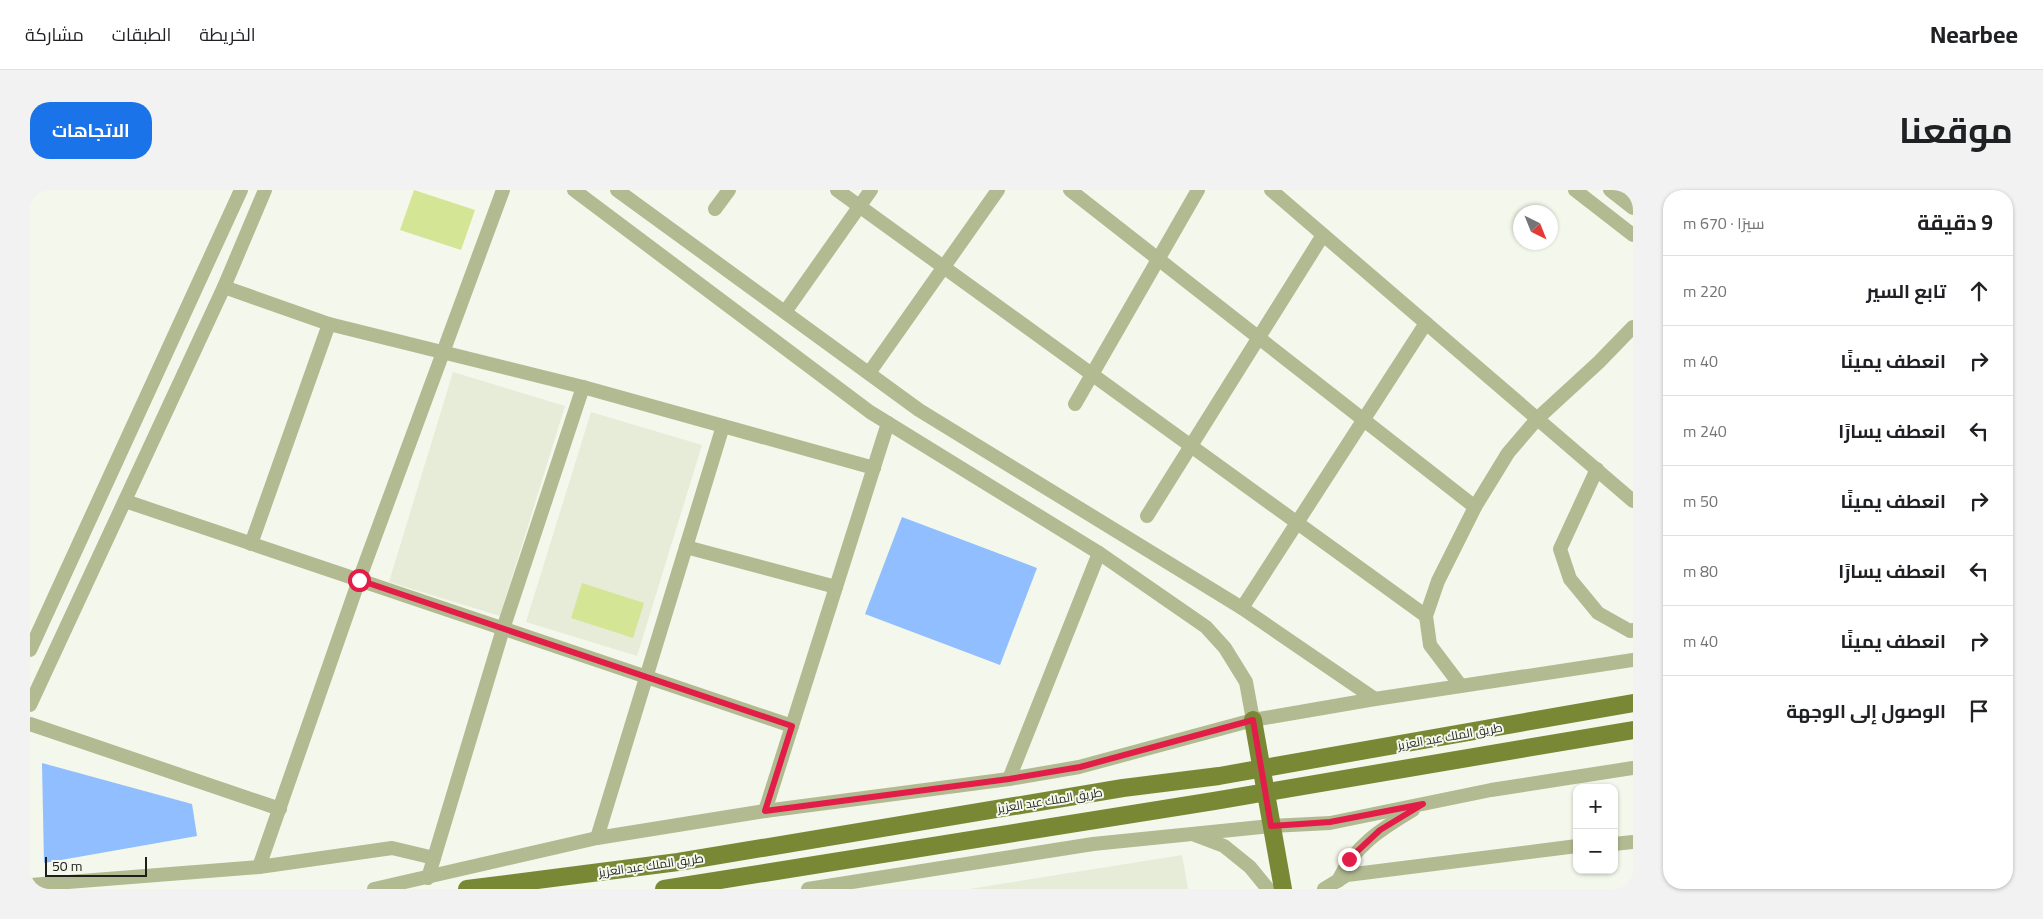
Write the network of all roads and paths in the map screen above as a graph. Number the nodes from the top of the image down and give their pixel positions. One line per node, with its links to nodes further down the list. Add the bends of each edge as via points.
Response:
1 (241, 190): 54 (street)
2 (265, 190): 22 (street)
3 (503, 190): 28 (street)
4 (574, 190): 35 (street)
5 (617, 190): 23 (street)
6 (729, 190): 17 (street)
7 (837, 190): 15 (street)
8 (871, 190): 15 (street)
9 (998, 190): 21 (street)
10 (1070, 190): 20 (street)
11 (1198, 190): 20 (street)
12 (1271, 190): 18 (street)
13 (1576, 190): 19 (street)
14 (1610, 190): 16 (street)
15 (859, 206): 21 (street); 23 (street)
16 (1633, 208)
17 (715, 209)
18 (1323, 235): 24 (street); 27 (street)
19 (1633, 236)
20 (1158, 260): 27 (street); 30 (street)
21 (944, 267): 29 (street); 30 (street)
22 (224, 287): 25 (street); 40 (street)
23 (785, 312): 29 (street)
24 (1426, 323): 33 (street); 34 (street)
25 (329, 324): 28 (street); 45 (street)
26 (1633, 327): 33 (street)
27 (1258, 339): 34 (street); 37 (street)
28 (443, 354): 31 (street); 48 (street)
29 (869, 374): 50 (street, via 927,415)
30 (1092, 374): 32 (street); 37 (street)
31 (583, 387): 36 (street); 52 (street)
32 (1075, 404)
33 (1538, 418): 39 (street); 42 (street, via 1508,453)
34 (1362, 421): 42 (street); 44 (street)
35 (888, 424): 38 (street); 47 (street)
36 (723, 426): 38 (street); 46 (street)
37 (1191, 446): 43 (street); 44 (street)
38 (874, 468): 49 (street)
39 (1597, 469): 41 (street); 53 (street, via 1560,549 1570,579 1598,613)
40 (125, 501): 45 (street); 60 (street)
41 (1633, 501)
42 (1475, 507): 51 (street, via 1438,581)
43 (1147, 516)
44 (1297, 522): 50 (street); 51 (street)
45 (251, 544): 48 (street)
46 (686, 546): 49 (street); 56 (street)
47 (1099, 554): 61 (street, via 1206,627 1225,648 1246,682); 66 (street)
48 (359, 580): 52 (street); 68 (street)
49 (836, 588): 63 (street)
50 (1242, 608): 58 (street)
51 (1426, 616): 57 (street, via 1430,645)
52 (503, 628): 56 (street); 76 (street)
53 (1633, 630)
54 (30, 650)
55 (1633, 660): 57 (street)
56 (646, 677): 63 (street); 72 (street)
57 (1461, 686): 58 (street)
58 (1375, 699): 61 (street)
59 (1633, 703): 82 (main road, طريق الملك عبد العزيز, via 1311,762 1123,788 678,862)
60 (30, 705)
61 (1253, 720): 66 (street, via 1080,767); 70 (main road)
62 (30, 724): 68 (street)
63 (792, 726): 69 (street)
64 (1633, 730): 83 (main road)
65 (1633, 768): 67 (street)
66 (1009, 779): 69 (street)
67 (1423, 804): 70 (street, via 1330,822); 80 (street, via 1380,830 1349,859)
68 (280, 809): 77 (street)
69 (765, 811): 72 (street)
70 (1271, 826): 71 (street); 86 (main road)
71 (1192, 834): 84 (street, via 1093,844); 85 (street, via 1224,846 1250,867)
72 (597, 838): 78 (street)
73 (1633, 842): 74 (street)
74 (1618, 844)
75 (1573, 847): 80 (street, via 1347,875)
76 (434, 858): 77 (street, via 392,848); 78 (street)
77 (259, 867): 79 (street)
78 (428, 878): 81 (street)
79 (30, 885)
80 (1337, 885): 87 (street)
81 (374, 889)
82 (466, 889)
83 (664, 889)
84 (808, 889)
85 (1268, 889)
86 (1283, 889)
87 (1324, 889)

